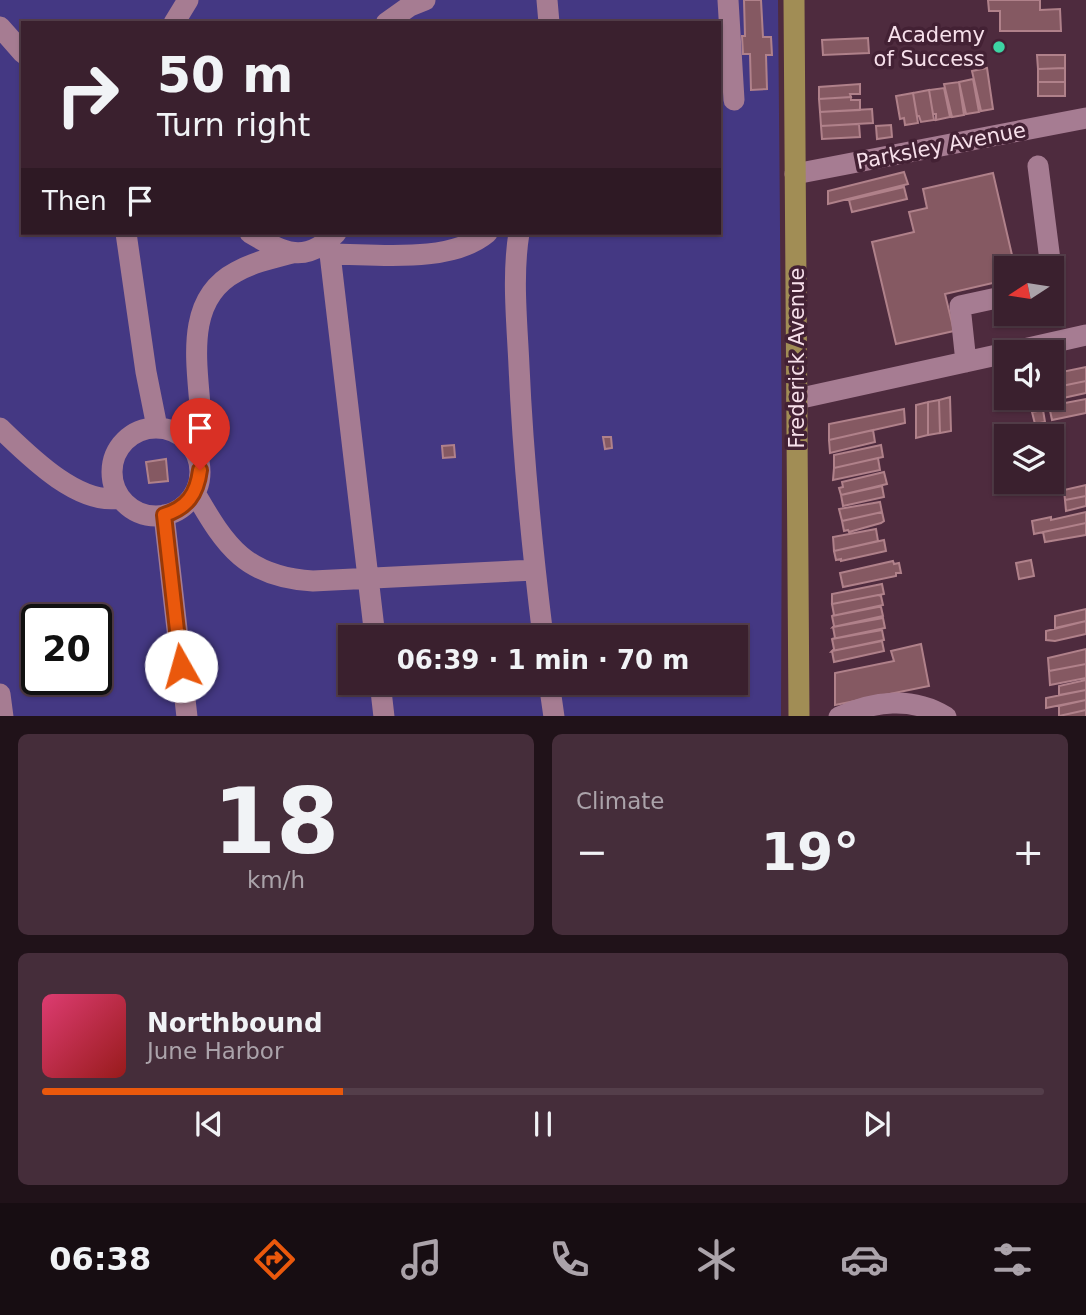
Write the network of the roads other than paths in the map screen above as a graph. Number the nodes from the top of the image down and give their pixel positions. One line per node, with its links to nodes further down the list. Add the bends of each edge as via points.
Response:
1 (188, 0): 6 (street)
2 (425, 0): 7 (street)
3 (547, 0): 8 (street)
4 (727, 0): 11 (street)
5 (794, 0): 14 (main road, Frederick Avenue)
6 (175, 21)
7 (389, 21)
8 (549, 21)
9 (0, 27): 10 (street)
10 (21, 51)
11 (734, 100)
12 (1086, 118): 14 (street, Parksley Avenue)
13 (1038, 166): 21 (street)
14 (795, 174): 27 (main road, Frederick Avenue)
15 (125, 235): 28 (street)
16 (253, 235): 20 (street)
17 (485, 235): 19 (street, via 456,249 430,254)
18 (519, 235): 34 (street, via 516,311)
19 (330, 244): 20 (street); 35 (street)
20 (292, 253): 30 (street, via 233,273 208,301 196,343)
21 (1049, 256)
22 (994, 299): 26 (street, via 960,306)
23 (1086, 335): 24 (street)
24 (1063, 340)
25 (994, 355): 26 (street)
26 (966, 362): 27 (street)
27 (797, 399): 45 (main road, Frederick Avenue)
28 (157, 427): 30 (street, via 183,436); 32 (street, via 130,435 120,445 112,471)
29 (0, 428): 32 (street, via 66,483 95,497)
30 (199, 458): 31 (street)
31 (195, 493): 33 (street, via 176,511); 35 (street, via 225,541 264,572 288,579)
32 (120, 498): 33 (street, via 140,513)
33 (164, 515): 42 (street)
34 (535, 570): 35 (street); 37 (street)
35 (368, 579): 36 (street)
36 (374, 625)
37 (542, 625)
38 (0, 694): 41 (street)
39 (382, 695): 43 (street)
40 (551, 695): 44 (street)
41 (3, 716)
42 (187, 716)
43 (384, 716)
44 (554, 716)
45 (799, 716)
46 (839, 716): 47 (street, via 860,707 900,702)
47 (946, 716)

